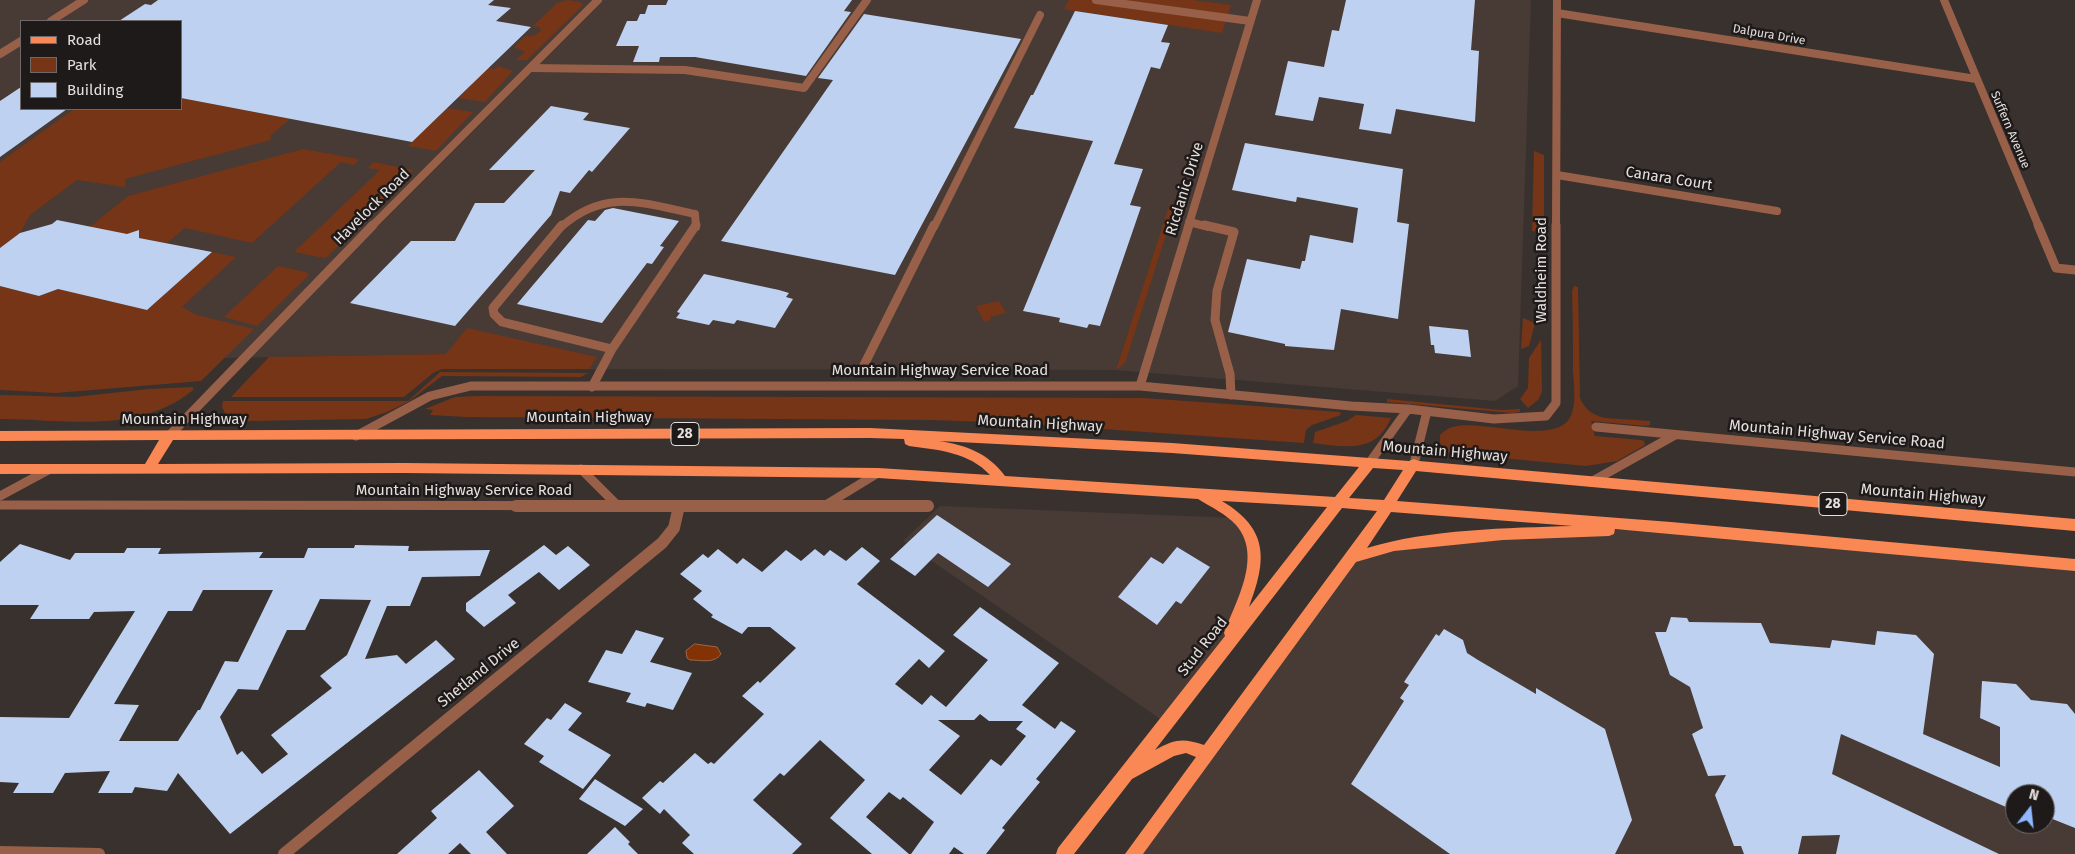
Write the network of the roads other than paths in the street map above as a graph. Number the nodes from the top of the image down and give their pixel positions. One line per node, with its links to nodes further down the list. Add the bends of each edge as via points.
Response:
1 (84, 0): 10 (street)
2 (598, 0): 14 (street, Havelock Road)
3 (867, 0): 14 (street, via 804,88 685,70)
4 (1096, 0): 11 (street)
5 (1256, 0): 11 (street, Ricdanic Drive)
6 (1557, 0): 8 (street, Waldheim Road)
7 (1944, 0): 15 (street, Suffern Avenue)
8 (1557, 13): 15 (street, Dalpura Drive); 16 (street, Waldheim Road)
9 (1040, 15): 21 (street)
10 (53, 20)
11 (1250, 22): 18 (street, Ricdanic Drive)
12 (20, 41): 13 (street)
13 (0, 54)
14 (531, 68): 32 (street, Havelock Road, via 331,267)
15 (1976, 79): 19 (street, Suffern Avenue, via 2056,268)
16 (1556, 175): 17 (street, Canara Court); 26 (street, Waldheim Road, via 1556,403 1546,416 1526,420 1498,420)
17 (1777, 211)
18 (1189, 222): 22 (street, Ricdanic Drive); 24 (street, via 1234,232 1217,291 1215,320 1230,374)
19 (2075, 270)
20 (612, 349): 20 (street, via 696,226 695,214 626,200 589,207 560,227 493,308 502,322); 23 (street)
21 (861, 371)
22 (1140, 386): 23 (street, Mountain Highway Service Road); 24 (street, Mountain Highway Service Road)
23 (592, 387): 31 (street, Mountain Highway Service Road, via 471,386 430,396)
24 (1231, 395): 25 (street, Mountain Highway Service Road)
25 (1408, 409): 26 (street, Waldheim Road); 33 (street)
26 (1428, 411): 34 (street)
27 (1596, 427): 29 (street, Mountain Highway Service Road)
28 (870, 433): 31 (main road, Mountain Highway / 28); 33 (main road, Mountain Highway / 28, via 1060,440); 41 (main road, via 975,455 992,465)
29 (1675, 435): 39 (street, Mountain Highway Service Road); 42 (street)
30 (0, 436): 32 (main road, Mountain Highway / 28)
31 (355, 436): 32 (main road, Mountain Highway / 28)
32 (168, 437): 37 (main road)
33 (1370, 462): 34 (main road, Mountain Highway / 28); 45 (main road, Stud Road)
34 (1414, 464): 42 (main road, Mountain Highway / 28); 51 (main road)
35 (0, 469): 36 (main road)
36 (50, 469): 37 (main road); 44 (street)
37 (148, 469): 38 (main road)
38 (581, 469): 40 (main road); 47 (street)
39 (2075, 472)
40 (878, 473): 41 (main road); 49 (street)
41 (1001, 480): 43 (main road)
42 (1591, 482): 52 (main road, Mountain Highway / 28)
43 (1199, 493): 45 (main road); 56 (main road, via 1240,520 1255,549 1254,571)
44 (0, 496)
45 (1338, 502): 51 (main road); 56 (main road, Stud Road)
46 (0, 505): 47 (street, Mountain Highway Service Road)
47 (618, 506): 48 (street, Mountain Highway Service Road)
48 (679, 506): 49 (street, Mountain Highway Service Road); 61 (street, Shetland Drive, via 674,528 662,542)
49 (824, 506): 50 (street, Mountain Highway Service Road)
50 (928, 506)
51 (1388, 506): 53 (main road); 54 (main road)
52 (2075, 525)
53 (1671, 528): 54 (main road, via 1502,534 1389,546); 55 (main road)
54 (1352, 558): 57 (main road)
55 (2075, 565)
56 (1227, 644): 58 (main road, Stud Road)
57 (1207, 753): 58 (main road, via 1186,746 1171,749); 63 (main road)
58 (1127, 774): 62 (main road, Stud Road)
59 (0, 852): 60 (street)
60 (99, 854)
61 (284, 854)
62 (1064, 854)
63 (1133, 854)

